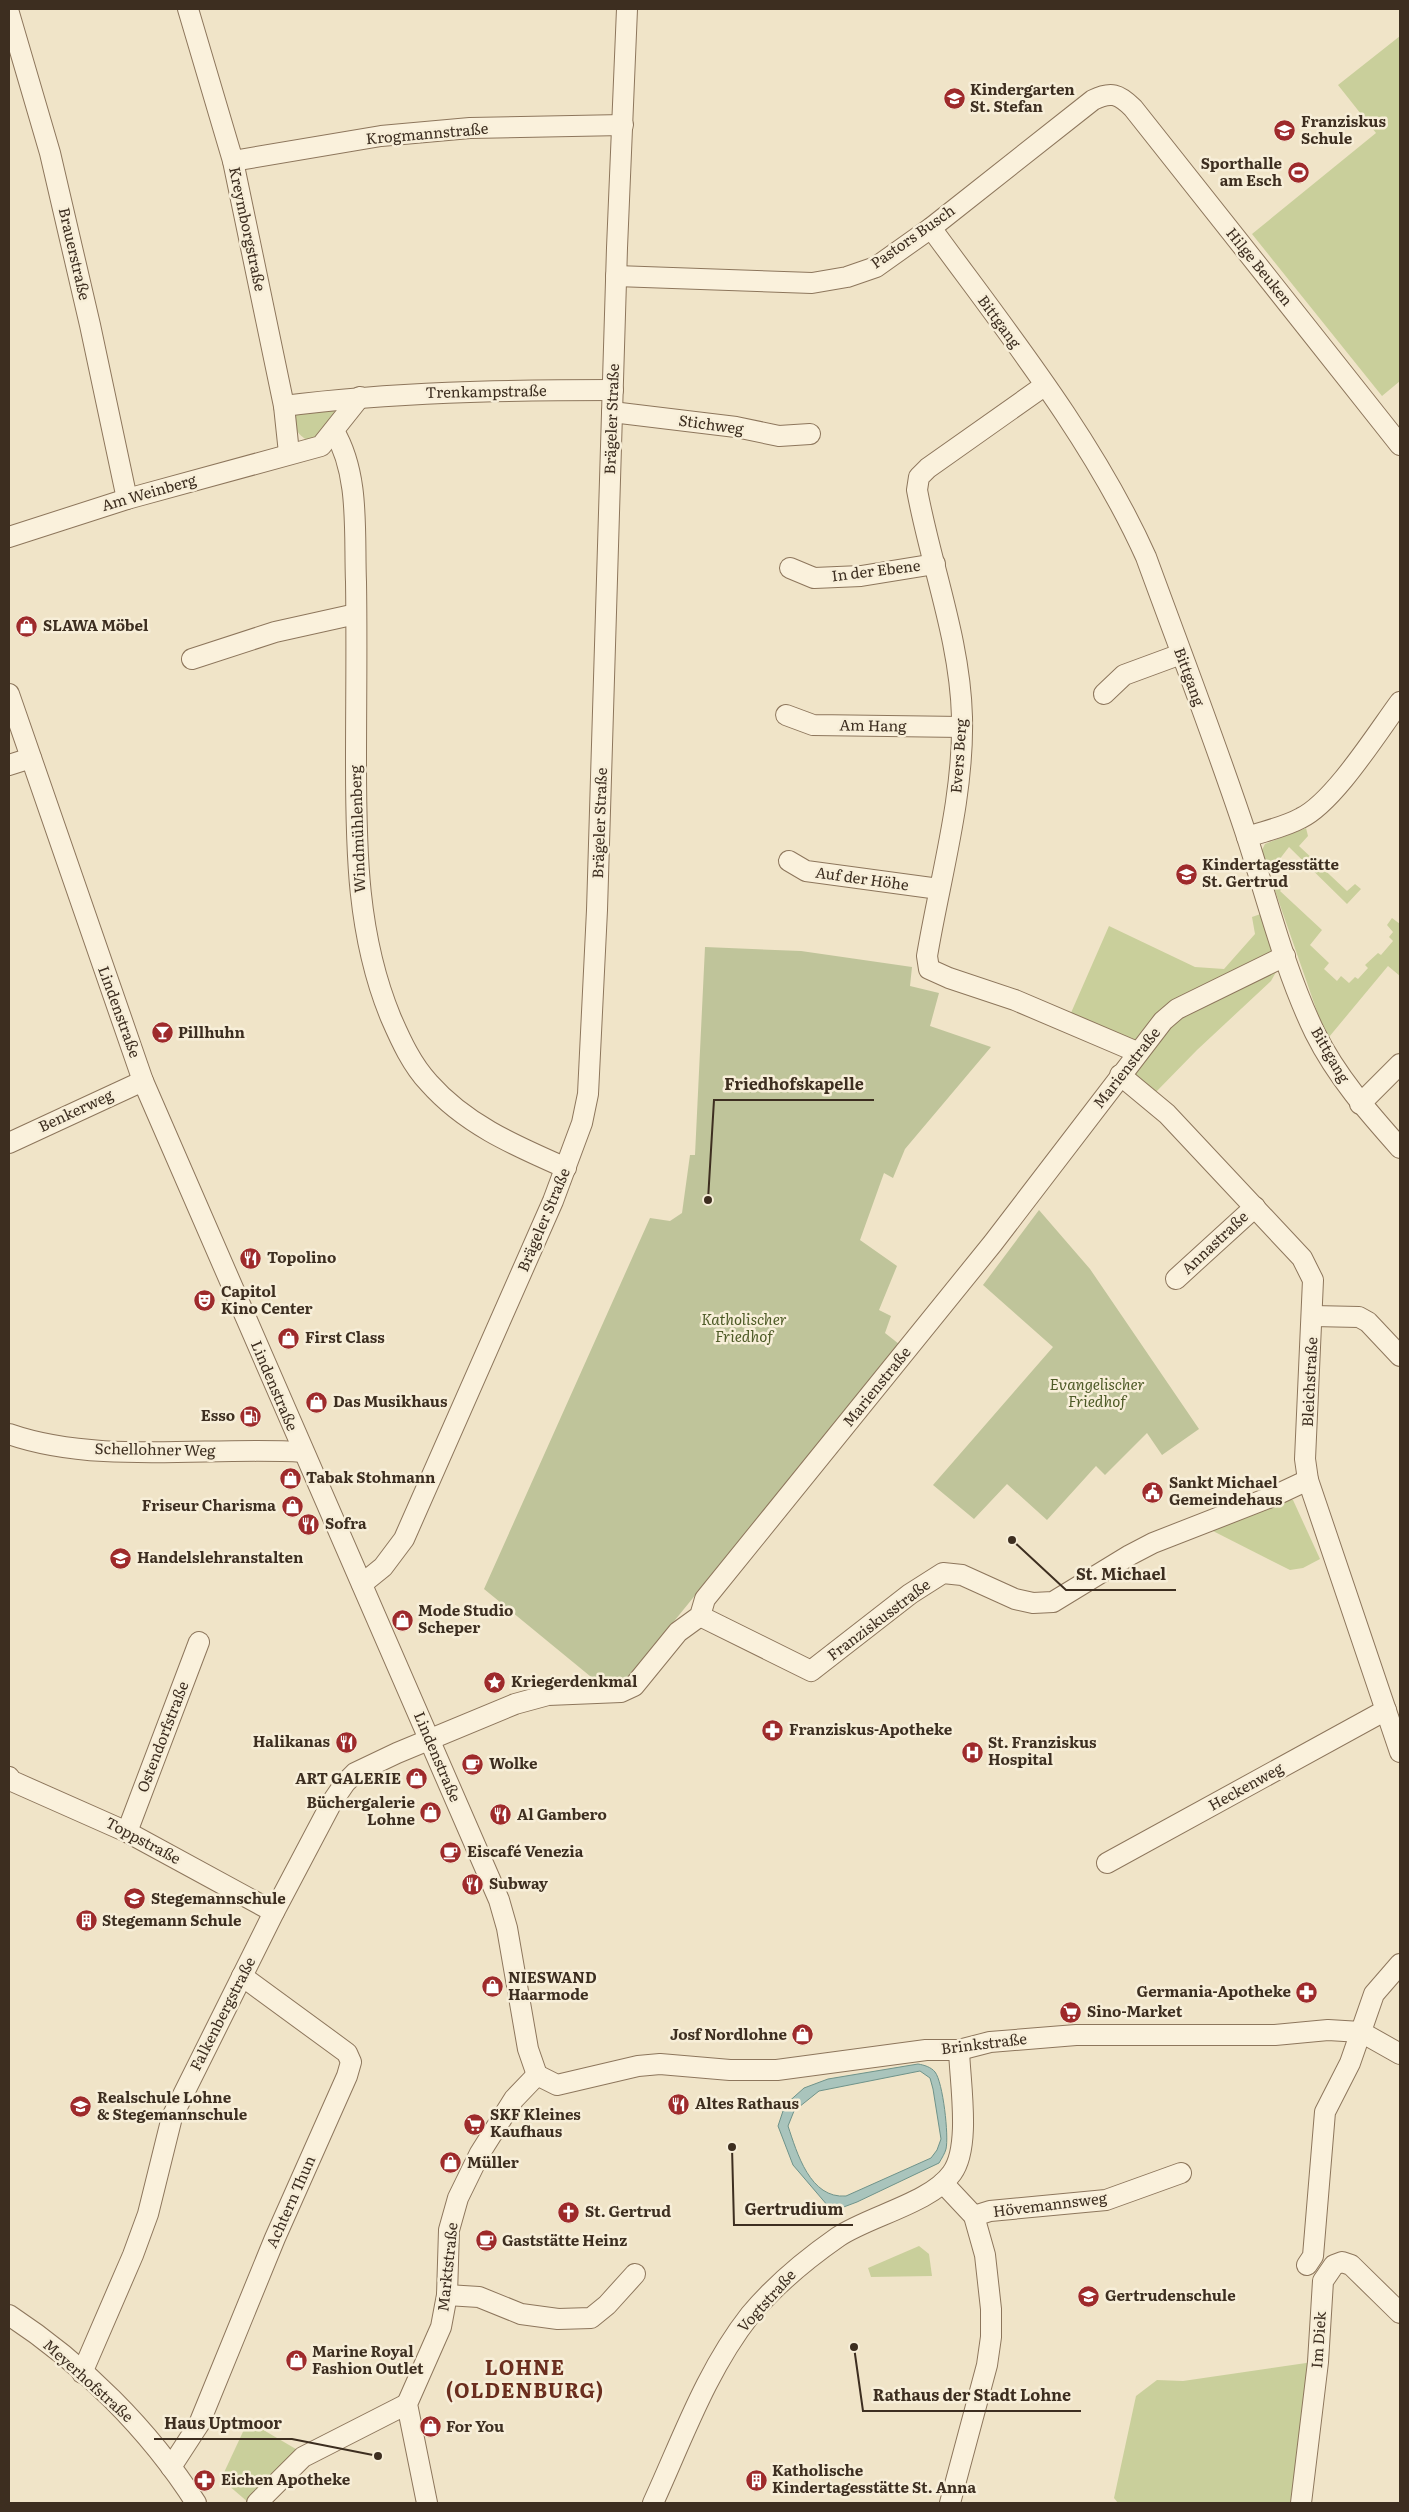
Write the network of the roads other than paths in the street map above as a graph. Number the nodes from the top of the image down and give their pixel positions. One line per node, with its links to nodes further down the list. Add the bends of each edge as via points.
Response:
1 (188, 9): 6 (street, Kreymborgstraße)
2 (627, 9): 5 (street, Brägeler Straße)
3 (9, 13): 18 (street, Brauerstraße, via 50,153)
4 (1114, 94): 7 (street, Pastors Busch, via 1104,94 1093,100); 16 (street, Hilge Beuken, via 1133,108)
5 (623, 125): 6 (street, Krogmannstraße, via 470,128 381,136); 8 (street, Brägeler Straße)
6 (233, 161): 12 (street, Kreymborgstraße)
7 (930, 228): 8 (street, Pastors Busch, via 876,267 847,277 812,283); 9 (street, Bittgang)
8 (616, 276): 10 (street, Brägeler Straße)
9 (1044, 386): 20 (street, Evers Berg, via 919,477 917,490); 23 (street, Bittgang, via 1090,451 1129,519 1146,556)
10 (613, 390): 11 (street, Trenkampstraße, via 480,390); 13 (street, Brägeler Straße)
11 (360, 397): 12 (street, Trenkampstraße); 14 (street)
12 (284, 406): 17 (street, Kreymborgstraße)
13 (612, 412): 15 (street, Stichweg, via 736,427 779,436); 43 (street, Brägeler Straße, via 589,1077 582,1123)
14 (334, 431): 17 (street, via 320,446); 22 (street, Windmühlenberg, via 344,447 351,469)
15 (810, 434)
16 (1400, 445)
17 (290, 453): 18 (street, Am Weinberg)
18 (127, 499): 19 (street, Am Weinberg)
19 (9, 537)
20 (934, 564): 21 (street, In der Ebene, via 860,576 814,578); 29 (street, Evers Berg, via 954,649)
21 (790, 568)
22 (356, 614): 24 (street, via 275,632); 43 (street, Windmühlenberg, via 356,838 360,898 370,954 384,1001 402,1045 428,1082 459,1112 504,1141)
23 (1181, 654): 26 (street, via 1124,675); 32 (street, Bittgang)
24 (192, 659)
25 (9, 694): 30 (street, Lindenstraße)
26 (1104, 694)
27 (1400, 702): 32 (street, via 1331,795 1316,809 1301,818)
28 (786, 715): 29 (street, Am Hang, via 813,725)
29 (962, 727): 34 (street, Evers Berg, via 956,798)
30 (31, 758): 31 (street); 39 (street, Lindenstraße)
31 (9, 764)
32 (1247, 837): 35 (street, Bittgang)
33 (789, 861): 34 (street, Auf der Höhe, via 806,871)
34 (938, 889): 36 (street, Evers Berg, via 927,956 929,969 1015,1000)
35 (1285, 956): 36 (street, Marienstraße, via 1178,1009 1163,1021); 40 (street, Bittgang, via 1315,1032)
36 (1137, 1052): 38 (street, Marienstraße)
37 (1400, 1064): 40 (street)
38 (1120, 1075): 44 (street, Bleichstraße, via 1167,1114); 52 (street, Marienstraße, via 980,1258 705,1599)
39 (143, 1080): 41 (street, Benkerweg); 49 (street, Lindenstraße)
40 (1360, 1104): 42 (street, Bittgang)
41 (9, 1143)
42 (1400, 1148)
43 (566, 1168): 51 (street, Brägeler Straße, via 404,1539 383,1567)
44 (1255, 1207): 45 (street, Annastraße); 46 (street, Bleichstraße, via 1302,1258 1313,1280)
45 (1176, 1279)
46 (1313, 1316): 47 (street, via 1359,1317 1368,1322); 50 (street, Bleichstraße, via 1305,1459)
47 (1400, 1356)
48 (9, 1434): 49 (street, Schellohner Weg, via 102,1451)
49 (303, 1452): 51 (street, Lindenstraße)
50 (1308, 1480): 52 (street, Franziskusstraße, via 1153,1543 1053,1602 1033,1603 1015,1599 962,1575 943,1573 910,1594 811,1671); 54 (street, Bleichstraße)
51 (362, 1584): 55 (street, Lindenstraße)
52 (700, 1616): 55 (street, via 678,1632 634,1686 621,1692 548,1695 515,1704)
53 (199, 1642): 58 (street, Ostendorfstraße)
54 (1386, 1710): 56 (street, Bleichstraße); 59 (street, Heckenweg)
55 (429, 1739): 60 (street, Falkenbergstraße, via 355,1772 345,1783); 66 (street, Lindenstraße, via 499,1900 509,1937 528,2049)
56 (1400, 1752)
57 (9, 1777): 58 (street, Toppstraße)
58 (127, 1832): 60 (street, Toppstraße)
59 (1107, 1863)
60 (274, 1912): 62 (street, Falkenbergstraße)
61 (1400, 1964): 63 (street, via 1374,1994)
62 (242, 1976): 75 (street, Falkenbergstraße, via 172,2117 148,2214); 77 (street, Achtern Thun, via 347,2053 350,2062 199,2424)
63 (1361, 2032): 64 (street, Brinkstraße, via 1076,2035 990,2042); 65 (street, Brinkstraße); 70 (street, via 1350,2064 1325,2112 1313,2256)
64 (959, 2050): 66 (street, Brinkstraße, via 926,2050 777,2070 660,2064 557,2085); 68 (street, Vogtstraße, via 964,2147 953,2172)
65 (1400, 2054)
66 (537, 2075): 72 (street, Marktstraße, via 514,2099 480,2154 458,2198 449,2230)
67 (1181, 2172): 69 (street, Hövemannsweg, via 1106,2200 990,2211)
68 (943, 2183): 69 (street); 81 (street, Vogtstraße, via 920,2198 839,2236 790,2273 750,2316 704,2388)
69 (974, 2216): 82 (street, via 985,2255 992,2309 991,2337)
70 (1308, 2265)
71 (635, 2274): 72 (street, via 591,2318 521,2314 479,2297)
72 (447, 2295): 76 (street, Marktstraße, via 441,2327)
73 (1400, 2313): 83 (street, Im Diek, via 1351,2265 1342,2262 1334,2265 1323,2281 1318,2362)
74 (9, 2315): 75 (street, Meyerhofstraße)
75 (82, 2373): 77 (street, Meyerhofstraße, via 128,2414)
76 (407, 2404): 79 (street, via 303,2457); 80 (street)
77 (171, 2467): 78 (street, Meyerhofstraße)
78 (196, 2503)
79 (257, 2503)
80 (427, 2503)
81 (653, 2503)
82 (950, 2503)
83 (1301, 2503)

